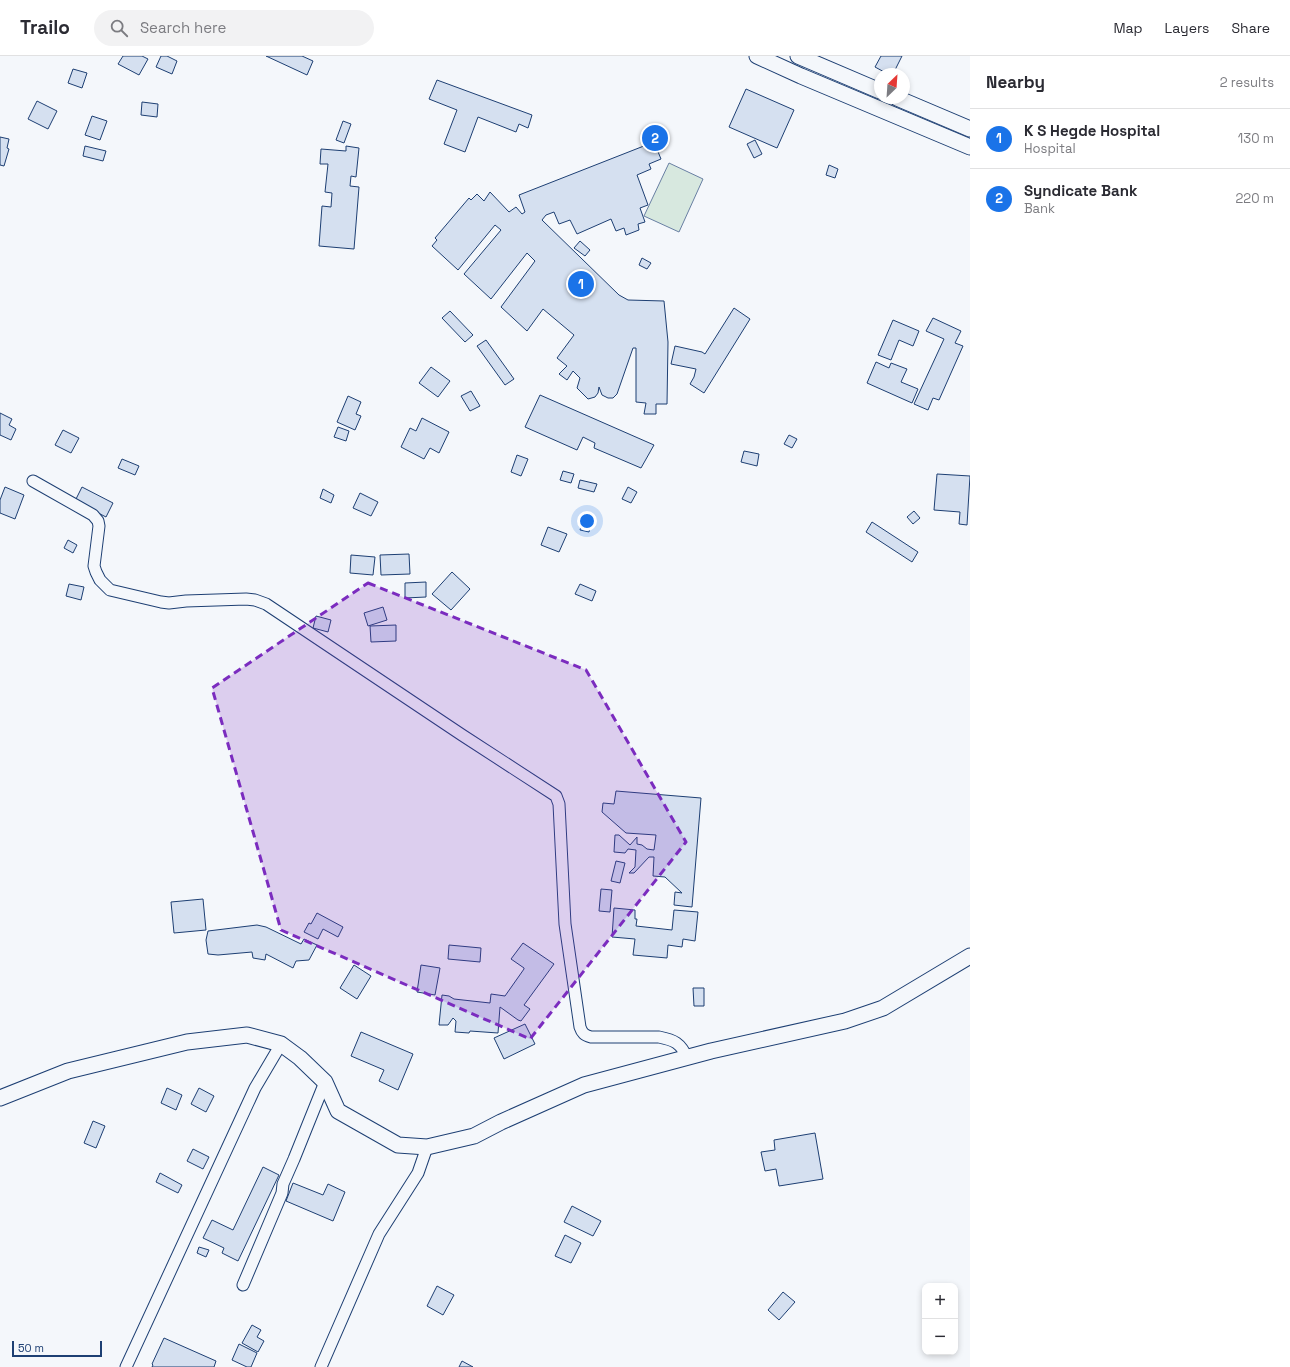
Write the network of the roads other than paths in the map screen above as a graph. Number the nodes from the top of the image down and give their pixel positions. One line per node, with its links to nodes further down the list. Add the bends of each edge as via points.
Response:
1 (756, 56): 6 (main road)
2 (798, 56): 3 (main road)
3 (874, 88)
4 (910, 104): 5 (main road)
5 (970, 129)
6 (970, 146)
7 (32, 481): 10 (street, via 94,515 99,526 94,566 100,580 110,590 169,603 186,600 246,599 266,604 556,796 559,804 565,924 582,1032 591,1036 668,1039 681,1046)
8 (970, 956): 10 (main road, via 883,1008 845,1021)
9 (281, 1044): 11 (main road); 12 (main road, via 247,1036 187,1042 68,1071); 15 (street, via 255,1088)
10 (687, 1058): 13 (main road, via 584,1085 474,1136)
11 (325, 1082): 13 (main road, via 338,1111 398,1145); 14 (street)
12 (0, 1098)
13 (427, 1147): 16 (street, via 418,1173 379,1234)
14 (243, 1285)
15 (126, 1367)
16 (321, 1367)

